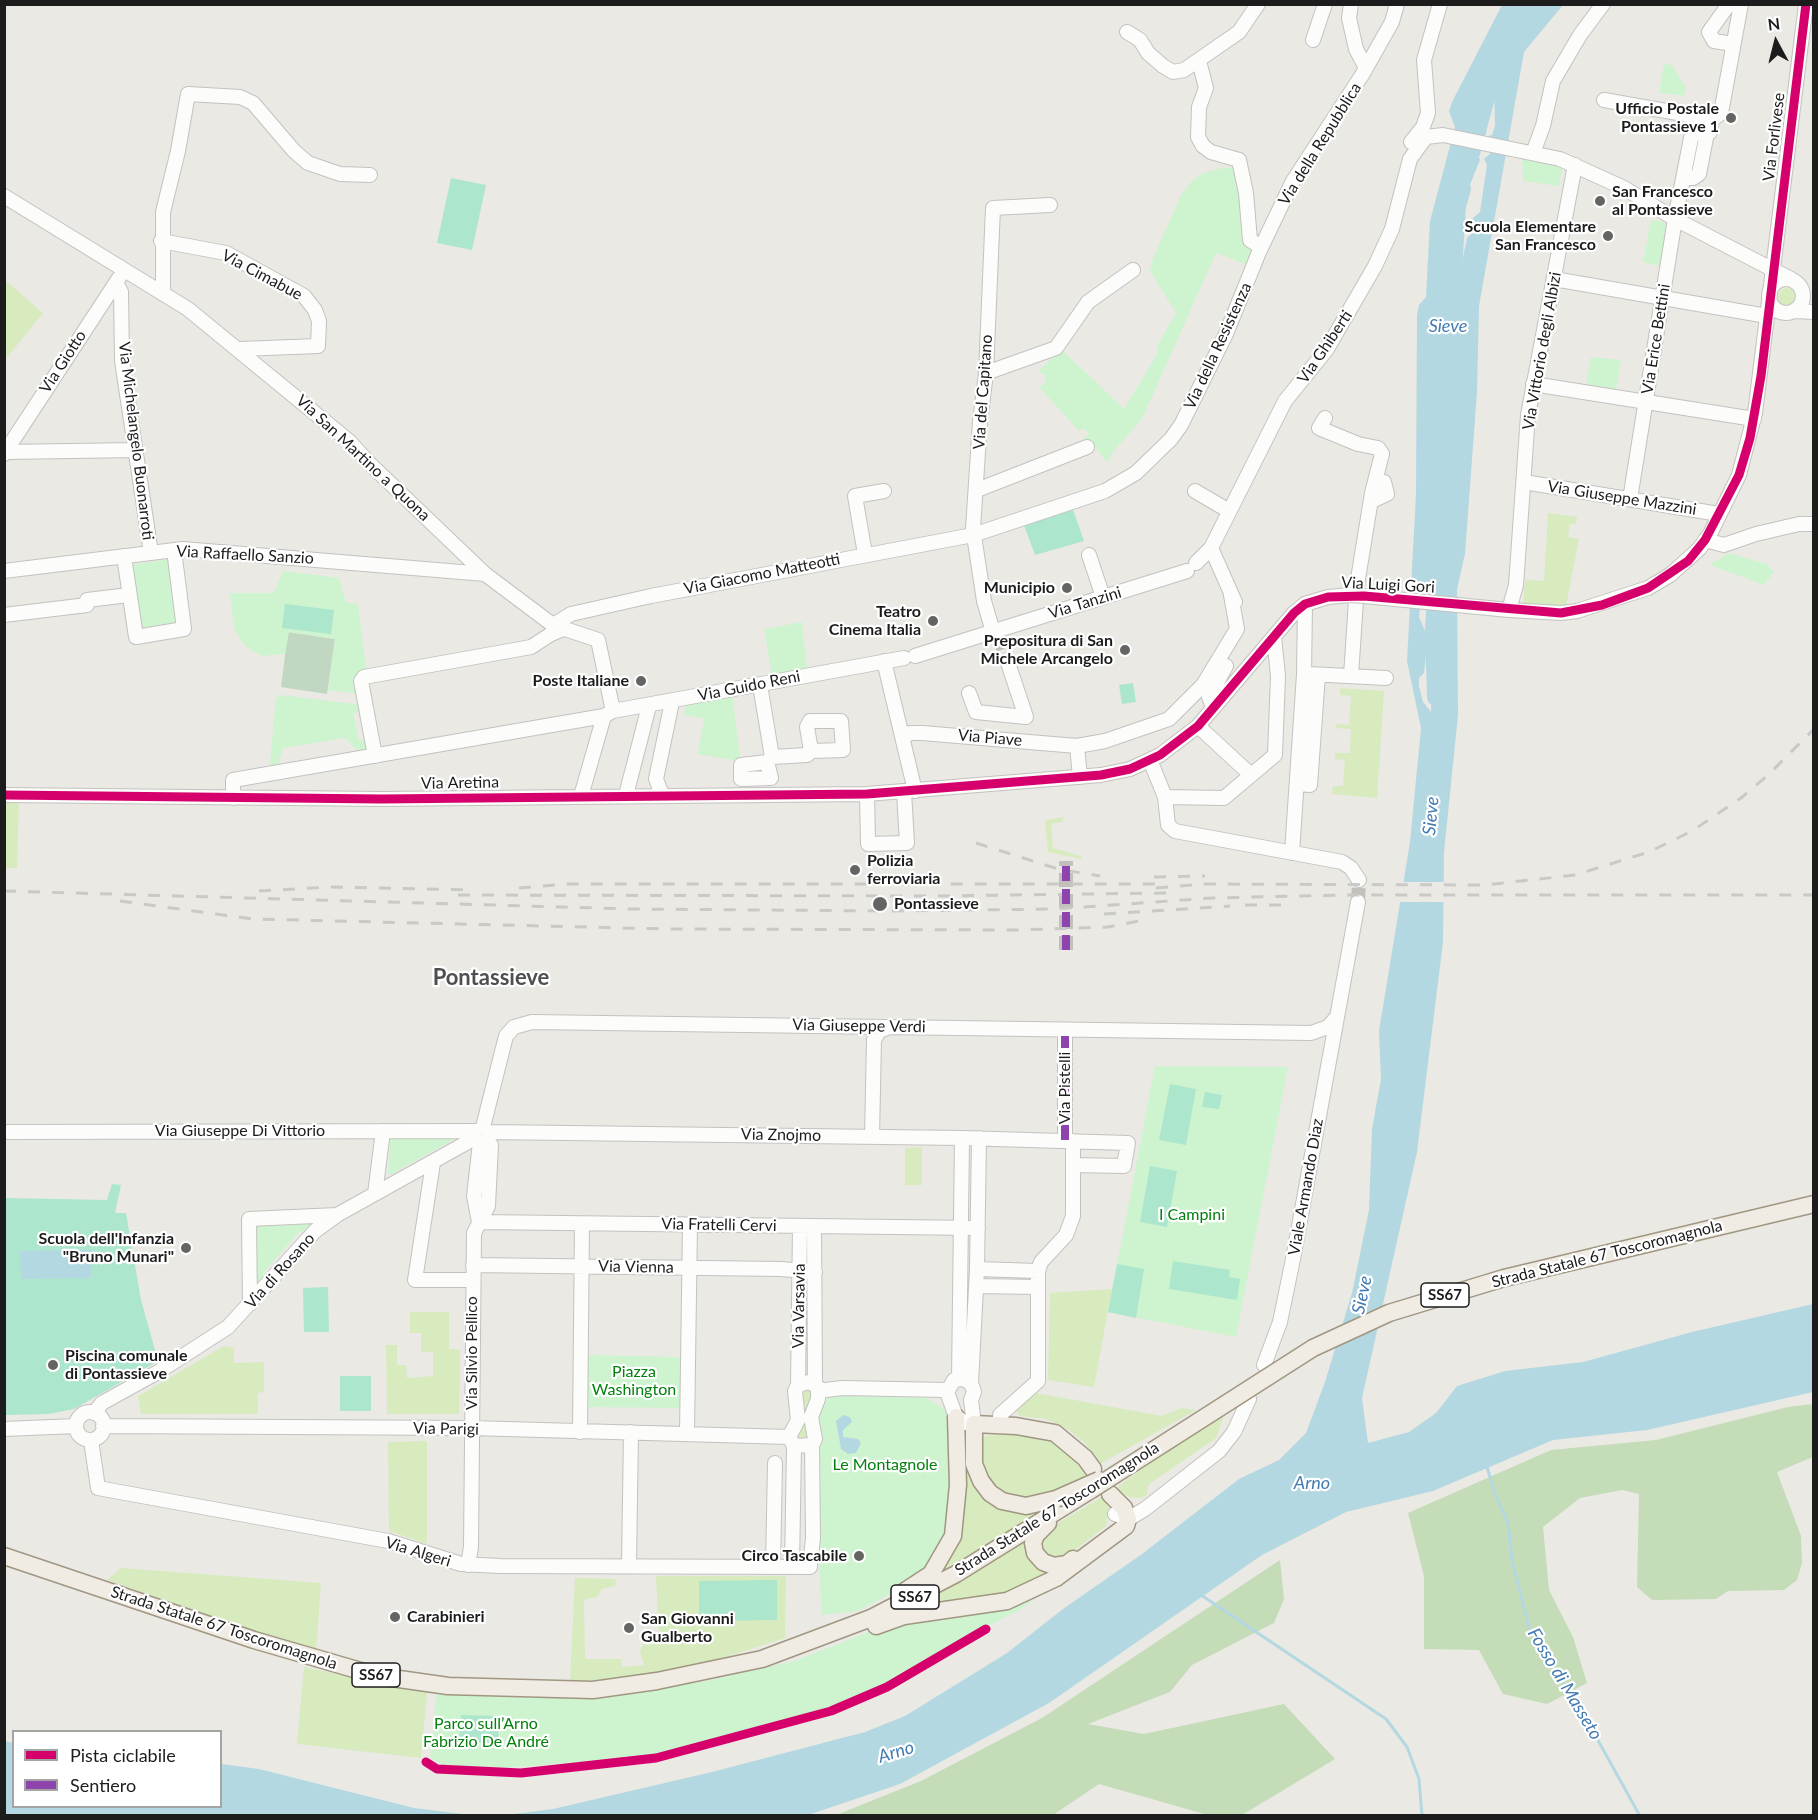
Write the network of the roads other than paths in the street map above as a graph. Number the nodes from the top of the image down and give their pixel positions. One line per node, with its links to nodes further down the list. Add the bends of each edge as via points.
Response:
1 (1258, 4): 13 (street, via 1239,33)
2 (1325, 4): 11 (street)
3 (1351, 4): 14 (street, Via della Repubblica, via 1349,18 1356,49)
4 (1397, 4): 14 (street, Via della Repubblica, via 1392,22)
5 (1440, 4): 18 (street, via 1424,60 1428,113 1423,127 1407,146)
6 (1604, 4): 17 (street, via 1553,81 1543,126)
7 (1729, 4): 12 (street, via 1709,32 1714,41)
8 (1741, 4): 12 (street, Via Erice Bettini)
9 (1806, 4): 24 (street, Via Forlivese)
10 (1127, 32): 13 (street, via 1173,72)
11 (1314, 40)
12 (1733, 44): 16 (street, Via Erice Bettini, via 1721,113)
13 (1199, 61): 26 (street, via 1206,88 1199,107 1198,137 1211,152 1239,160 1250,240 1261,248)
14 (1366, 68): 26 (street, Via della Repubblica, via 1293,182)
15 (1604, 100): 16 (street)
16 (1704, 125): 23 (street, Via Erice Bettini, via 1691,138)
17 (1528, 151): 18 (street, Via Ghiberti, via 1443,135 1426,137); 19 (street)
18 (1410, 159): 55 (street, Via Ghiberti, via 1392,229 1375,266 1327,349 1285,401)
19 (1575, 165): 23 (street, via 1624,188); 29 (street, Via Vittorio degli Albizi)
20 (370, 175): 25 (street, via 340,174 308,163 253,103 240,97 188,93 163,212)
21 (4, 196): 31 (street, Via San Martino a Quona)
22 (1050, 205): 42 (street, Via del Capitano, via 993,208)
23 (1675, 219): 28 (street); 34 (street, Via Erice Bettini)
24 (1776, 237): 28 (street, Via Forlivese); 30 (street, Via Forlivese, via 1778,254)
25 (161, 241): 32 (street); 41 (street, Via Cimabue, via 226,253 304,296 315,310 319,321 318,346)
26 (1259, 252): 58 (street, Via della Resistenza, via 1195,397 1171,440 1154,457 1105,491)
27 (1134, 270): 42 (street, via 1088,302 1056,348)
28 (1772, 270): 30 (street); 35 (street, Via Forlivese)
29 (1554, 279): 34 (street); 43 (street, Via Vittorio degli Albizi)
30 (1791, 279): 33 (street, Via Forlivese); 35 (street, via 1774,284)
31 (122, 280): 32 (street, Via San Martino a Quona); 48 (street, Via Michelangelo Buonarroti, via 122,361); 49 (street, Via Giotto)
32 (163, 294): 41 (street, Via San Martino a Quona)
33 (1803, 294): 36 (street); 37 (street, Via Forlivese, via 1802,301)
34 (1663, 297): 39 (street); 44 (street, Via Erice Bettini)
35 (1769, 297): 37 (street, via 1773,307); 39 (street, Via Forlivese)
36 (1814, 305)
37 (1789, 312): 38 (street); 40 (street, Via Forlivese, via 1776,319)
38 (1814, 312)
39 (1767, 316): 40 (street, Via Forlivese)
40 (1764, 348): 46 (street, Via Forlivese)
41 (240, 349): 68 (street, Via San Martino a Quona, via 350,442)
42 (986, 373): 51 (street, Via del Capitano)
43 (1533, 384): 44 (street); 50 (street, Via Vittorio degli Albizi)
44 (1646, 402): 46 (street); 54 (street, Via Erice Bettini)
45 (1325, 418): 81 (street, via 1319,428 1350,442 1378,448 1382,454 1377,480 1384,482 1387,494 1372,501 1358,585)
46 (1754, 419): 56 (street, Via Forlivese, via 1739,475)
47 (1087, 447): 51 (street)
48 (135, 450): 49 (street); 62 (street, Via Michelangelo Buonarroti)
49 (5, 453)
50 (1524, 482): 54 (street, Via Giuseppe Mazzini); 73 (street, Via Vittorio degli Albizi, via 1516,585)
51 (977, 490): 58 (street, Via del Capitano)
52 (884, 491): 63 (street, via 855,496)
53 (1195, 491): 55 (street)
54 (1630, 499): 56 (street, Via Giuseppe Mazzini)
55 (1229, 510): 60 (street, Via Ghiberti)
56 (1719, 514): 59 (street, Via Forlivese)
57 (1814, 524): 59 (street, via 1756,534 1724,545)
58 (974, 535): 63 (street, Via Giacomo Matteotti); 76 (street, Via del Capitano, via 984,601)
59 (1706, 540): 73 (street, Via Luigi Gori, via 1671,575 1602,605 1561,613)
60 (1211, 548): 66 (street, Via Ghiberti); 70 (street)
61 (174, 550): 62 (street, Via Raffaello Sanzio); 68 (street, Via Raffaello Sanzio); 69 (street, via 184,629 136,637)
62 (151, 553): 65 (street, Via Raffaello Sanzio)
63 (865, 554): 75 (street, Via Giacomo Matteotti, via 571,614)
64 (1089, 555): 71 (street)
65 (124, 556): 67 (street, Via Raffaello Sanzio); 69 (street)
66 (1191, 567): 71 (street, Via Tanzini)
67 (4, 571)
68 (485, 574): 75 (street, Via San Martino a Quona)
69 (129, 595): 74 (street, via 87,600 87,606)
70 (1231, 595): 87 (street, via 1245,629 1211,691); 92 (street, Via Piave, via 1237,629 1189,702 1168,718 1105,741)
71 (1102, 597): 76 (street, Via Tanzini)
72 (1305, 604): 73 (street, Via Luigi Gori, via 1357,595); 77 (street); 80 (street)
73 (1504, 609)
74 (4, 615)
75 (558, 627): 88 (street, Via San Martino a Quona, via 598,640); 94 (street, Via Giacomo Matteotti, via 531,647 364,677 361,681)
76 (996, 633): 79 (street, Via Tanzini)
77 (1274, 637): 87 (street); 96 (street, via 1278,676 1275,755)
78 (1007, 660): 84 (street, via 1026,717 976,712)
79 (884, 661): 83 (street, Via Guido Reni); 91 (street)
80 (1311, 674): 81 (street); 106 (street, via 1310,785 1298,784)
81 (1351, 676): 82 (street)
82 (1386, 678)
83 (760, 685): 85 (street, Via Guido Reni); 93 (street, via 770,760)
84 (969, 693)
85 (672, 702): 86 (street, Via Guido Reni); 102 (street, via 656,779)
86 (648, 706): 88 (street, Via Guido Reni); 89 (street)
87 (1213, 707): 90 (street)
88 (609, 713): 89 (street); 94 (street, Via Guido Reni); 103 (street)
89 (645, 724): 101 (street)
90 (1198, 726): 95 (street); 96 (street)
91 (904, 737): 92 (street, Via Piave, via 922,733); 98 (street)
92 (1077, 746): 97 (street)
93 (811, 751)
94 (375, 756): 105 (street, Via Guido Reni, via 233,780)
95 (1150, 759): 97 (street, via 1130,769); 104 (street)
96 (1251, 775): 104 (street, via 1224,798)
97 (1080, 777): 98 (street, Via Aretina)
98 (910, 791): 99 (street, Via Aretina); 99 (street, via 907,843 868,844)
99 (867, 794): 102 (street, Via Aretina)
100 (4, 795): 105 (street, Via Aretina)
101 (626, 795): 102 (street, Via Aretina); 103 (street, Via Aretina)
102 (662, 795)
103 (581, 796): 105 (street, Via Aretina)
104 (1165, 797): 107 (street, via 1168,825 1175,831)
105 (233, 798)
106 (1294, 837): 107 (street); 108 (street)
107 (1275, 849): 108 (street)
108 (1292, 853): 109 (street, via 1342,862)
109 (1359, 880)
110 (1358, 902): 111 (street, Viale Armando Diaz)
111 (1335, 1019): 114 (street, Via Giuseppe Verdi, via 1322,1031); 117 (street, Viale Armando Diaz)
112 (864, 1026): 113 (street, Via Giuseppe Verdi); 116 (street); 120 (street, Via Giuseppe Verdi, via 532,1022 514,1027 506,1036)
113 (890, 1027): 114 (street, Via Giuseppe Verdi); 116 (street, via 879,1031)
114 (1311, 1032): 117 (street, via 1325,1048)
115 (1065, 1036): 124 (street, Via Pistelli)
116 (874, 1040): 121 (street)
117 (1327, 1064): 151 (street, Viale Armando Diaz, via 1280,1322)
118 (382, 1131): 119 (street, Via Giuseppe Di Vittorio); 120 (street, Via Giuseppe Di Vittorio); 127 (street)
119 (4, 1132)
120 (481, 1135): 121 (street, Via Znojmo); 125 (street, Via di Rosano); 130 (street, Via Silvio Pellico, via 474,1196)
121 (872, 1137): 122 (street, Via Znojmo)
122 (962, 1138): 123 (street, Via Znojmo); 135 (street)
123 (979, 1138): 124 (street, Via Znojmo); 136 (street)
124 (1069, 1140): 126 (street, Via Pistelli); 126 (street, Via Znojmo, via 1128,1143 1124,1166)
125 (433, 1163): 127 (street, Via di Rosano); 144 (street, via 414,1280)
126 (1073, 1165): 141 (street, Via Pistelli, via 1073,1216 1066,1235 1041,1262)
127 (375, 1194): 129 (street, Via di Rosano)
128 (1814, 1204): 173 (main road, Strada Statale 67 Toscoromagnola / SS67, bridge, via 1504,1278 1389,1313 1313,1348)
129 (337, 1215): 147 (street, Via di Rosano, via 315,1231); 147 (street, via 249,1219)
130 (479, 1222): 131 (street, Via Fratelli Cervi); 137 (street, Via Silvio Pellico, via 474,1233)
131 (582, 1224): 132 (street, Via Fratelli Cervi); 138 (street)
132 (690, 1225): 133 (street, Via Fratelli Cervi); 139 (street)
133 (800, 1226): 134 (street, Via Fratelli Cervi); 142 (street, Via Varsavia)
134 (814, 1226): 135 (street, Via Fratelli Cervi); 143 (street, Via Varsavia)
135 (960, 1228): 136 (street, Via Fratelli Cervi); 150 (street)
136 (978, 1228): 140 (street)
137 (473, 1265): 138 (street, Via Vienna); 144 (street, Via Silvio Pellico)
138 (582, 1265): 139 (street, Via Vienna); 165 (street)
139 (691, 1268): 142 (street, Via Vienna); 167 (street)
140 (977, 1269): 141 (street); 145 (street)
141 (1038, 1271): 146 (street)
142 (800, 1272): 143 (street, Via Vienna); 148 (street, Via Varsavia)
143 (815, 1272): 149 (street, Via Varsavia)
144 (472, 1280): 163 (street, Via Silvio Pellico)
145 (976, 1286): 146 (street); 150 (street)
146 (1037, 1287): 160 (street, via 1038,1381 1000,1415)
147 (250, 1304): 158 (street, Via di Rosano, via 207,1342 102,1403)
148 (798, 1344): 149 (street); 153 (street, Via Varsavia)
149 (815, 1344): 154 (street, Via Varsavia)
150 (966, 1348): 152 (street)
151 (1264, 1365)
152 (965, 1381): 155 (street, via 974,1392); 157 (street, via 951,1383)
153 (798, 1385): 154 (street); 169 (street, Via Varsavia, via 794,1397 798,1419)
154 (817, 1387): 157 (street); 170 (street, Via Varsavia, via 811,1417 815,1438)
155 (971, 1400): 157 (street, via 964,1405); 159 (street)
156 (1249, 1400): 174 (street, via 1220,1451 1180,1484)
157 (952, 1403): 159 (street, via 966,1423); 180 (main road, via 956,1512 953,1536 939,1563 915,1586 825,1630)
158 (94, 1413): 161 (street, Via di Rosano, via 80,1416); 162 (street)
159 (974, 1424): 160 (main road); 173 (main road, via 974,1464 990,1493 1002,1501 1026,1506)
160 (1000, 1425): 172 (main road, via 1055,1433)
161 (76, 1426): 164 (street); 168 (street, via 79,1435)
162 (103, 1426): 163 (street, Via Parigi); 168 (street, via 101,1435)
163 (471, 1428): 165 (street, Via Parigi); 176 (street, Via Silvio Pellico, via 471,1547)
164 (4, 1429)
165 (580, 1432): 166 (street, Via Parigi)
166 (631, 1432): 167 (street, Via Parigi); 177 (street)
167 (687, 1433): 169 (street, Via Parigi)
168 (91, 1440): 176 (street, Via Algeri, via 98,1488 388,1541)
169 (791, 1442): 170 (street, Via Parigi); 179 (street, Via Varsavia)
170 (812, 1445): 179 (street, Via Varsavia, via 810,1567)
171 (775, 1463): 178 (street)
172 (1093, 1469)
173 (1059, 1504): 174 (main road, via 1033,1543 1043,1562 1054,1566 1067,1564); 180 (main road, Strada Statale 67 Toscoromagnola / SS67, via 1015,1538 914,1598)
174 (1122, 1516): 181 (main road, via 1121,1532 1029,1593 975,1607 904,1616 781,1658)
175 (4, 1556): 181 (main road, Strada Statale 67 Toscoromagnola / SS67, via 315,1659 378,1676 528,1690 593,1690)
176 (465, 1564): 177 (street, Via Algeri)
177 (629, 1566): 178 (street, Via Algeri)
178 (773, 1567): 179 (street, Via Algeri)
179 (792, 1567)
180 (809, 1643): 181 (main road, Strada Statale 67 Toscoromagnola / SS67)
181 (762, 1659)

